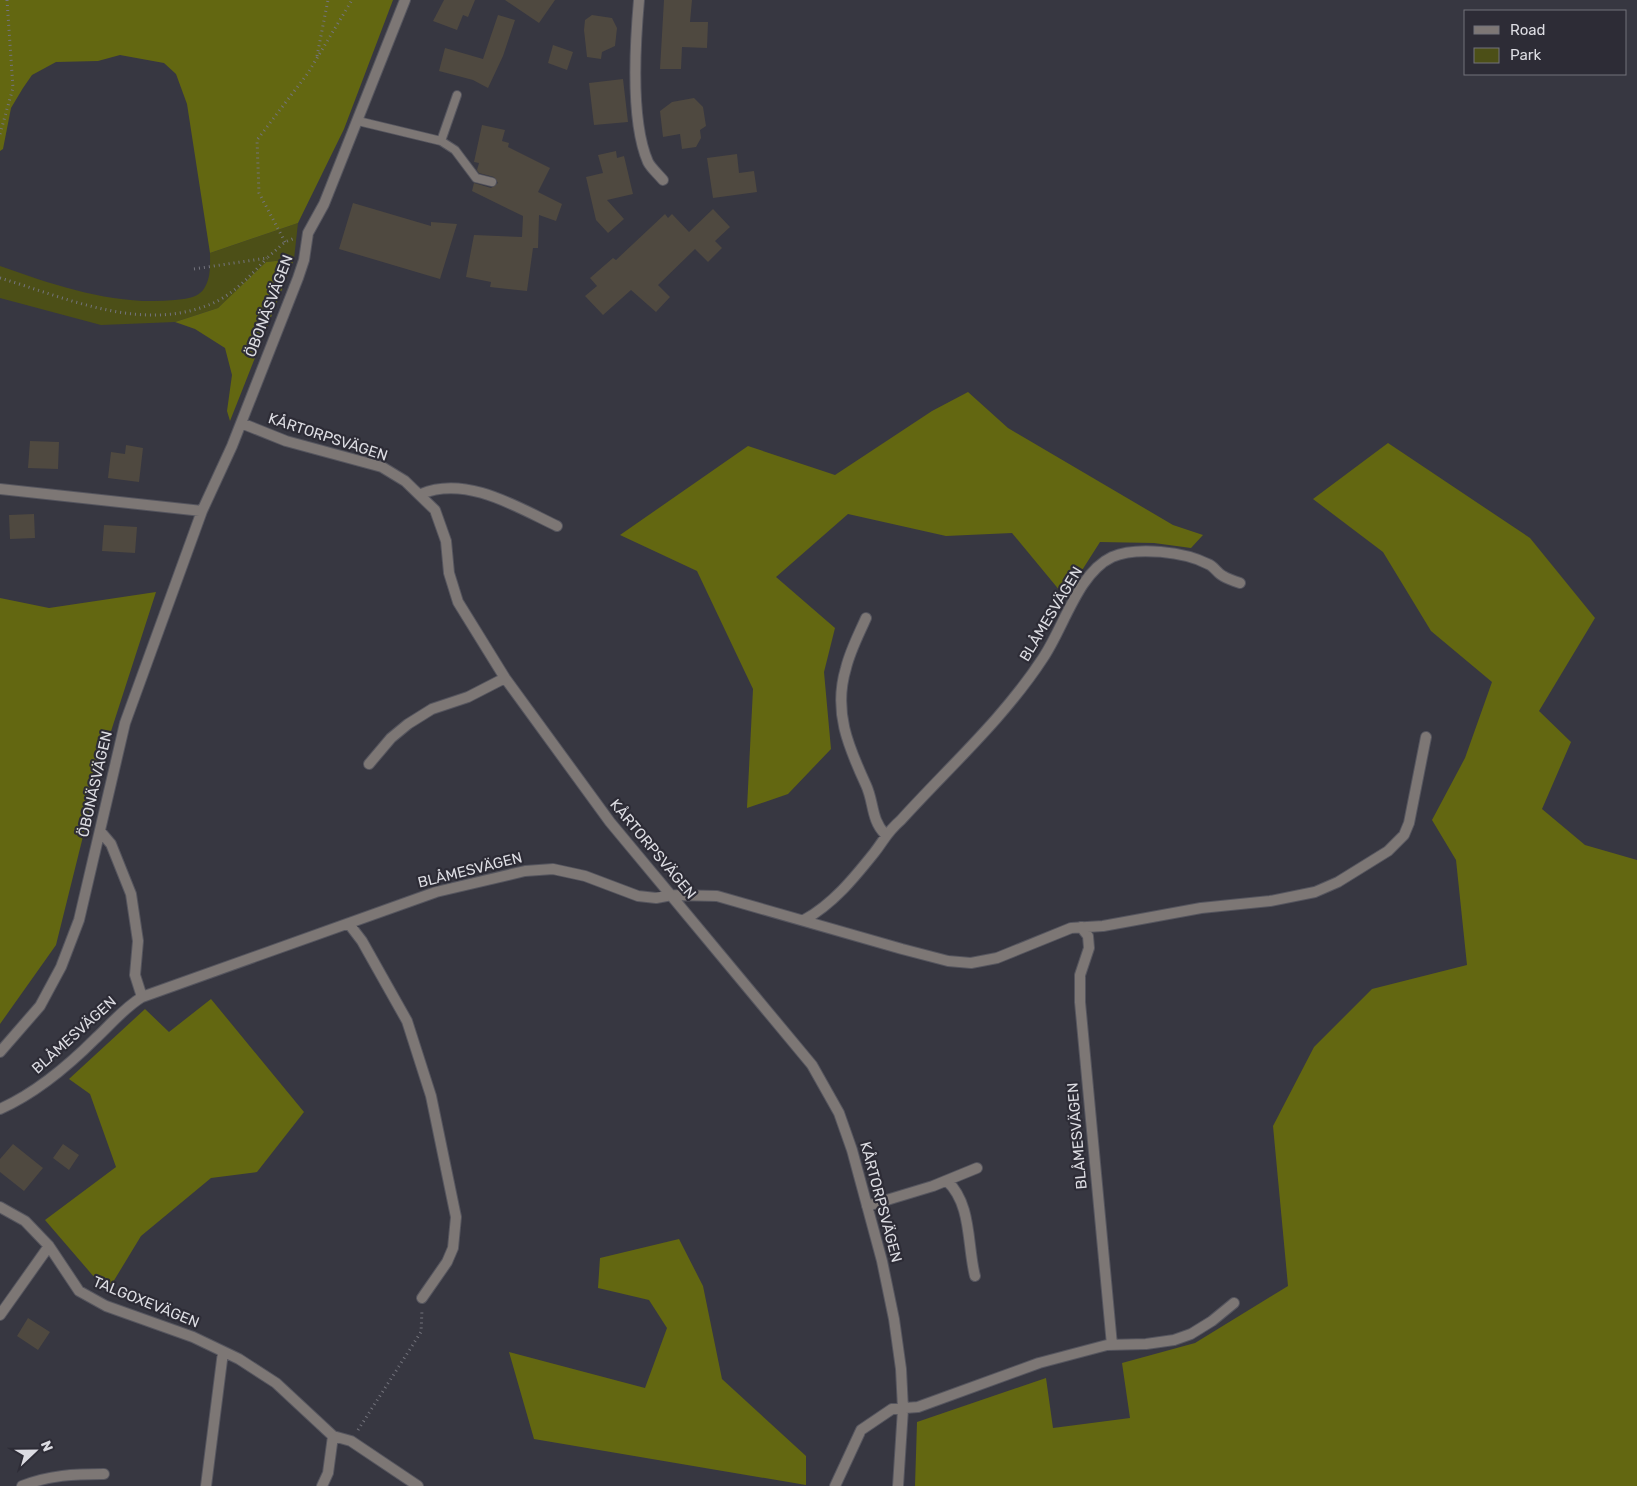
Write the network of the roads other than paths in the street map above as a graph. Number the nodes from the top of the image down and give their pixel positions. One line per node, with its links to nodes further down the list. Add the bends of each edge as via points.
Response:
1 (405, 0): 5 (street, ÖBONÄSVÄGEN)
2 (627, 0): 3 (street)
3 (638, 1): 7 (street, via 635,90 640,130 648,163)
4 (457, 95): 6 (lane)
5 (358, 121): 6 (lane); 9 (street, ÖBONÄSVÄGEN, via 324,204 308,233 298,278)
6 (441, 141): 8 (lane, via 455,150 476,178)
7 (663, 180)
8 (492, 182)
9 (241, 423): 11 (street, KÅRTORPSVÄGEN, via 286,441 382,468); 12 (street, ÖBONÄSVÄGEN)
10 (0, 489): 12 (street)
11 (421, 494): 13 (street, via 450,488 474,491); 16 (street, KÅRTORPSVÄGEN, via 441,523 449,573 458,602)
12 (202, 511): 19 (street, ÖBONÄSVÄGEN, via 124,723)
13 (557, 526)
14 (1240, 583): 20 (street, BLÅMESVÄGEN, via 1222,576 1210,564 1161,552 1114,556 1099,565 1087,577 1044,658 1013,700)
15 (866, 618): 20 (street, via 841,687 843,729 848,748 867,787 876,825)
16 (505, 678): 18 (street, via 408,724); 21 (street, KÅRTORPSVÄGEN, via 610,822)
17 (1426, 737): 24 (street, BLÅMESVÄGEN, via 1404,835 1388,851 1338,882 1315,892 1270,901)
18 (369, 764)
19 (100, 831): 25 (street, via 111,844 131,894 138,941 135,975); 26 (street, ÖBONÄSVÄGEN, via 79,920 62,966 40,1006)
20 (885, 834): 22 (street, BLÅMESVÄGEN, via 852,880 818,912)
21 (672, 895): 22 (street, BLÅMESVÄGEN, via 717,896); 23 (street, BLÅMESVÄGEN, via 656,898 638,896 586,876 561,871 524,870 436,892); 30 (street, KÅRTORPSVÄGEN, via 812,1065 839,1113)
22 (804, 920): 24 (street, BLÅMESVÄGEN, via 948,962 971,963 997,958)
23 (349, 924): 25 (street, BLÅMESVÄGEN); 34 (street, via 407,1021 431,1096 456,1217 453,1248)
24 (1081, 927): 37 (street, BLÅMESVÄGEN, via 1088,936 1089,948 1080,975 1080,1002)
25 (142, 997): 27 (street, BLÅMESVÄGEN, via 127,1006 66,1066 14,1103)
26 (0, 1052)
27 (0, 1109)
28 (977, 1168): 29 (street)
29 (947, 1181): 30 (street); 33 (street, via 964,1210)
30 (867, 1206): 39 (street, KÅRTORPSVÄGEN, via 894,1319)
31 (0, 1207): 32 (street, TALGOXEVÄGEN, via 25,1220)
32 (49, 1246): 36 (street); 38 (street, TALGOXEVÄGEN, via 79,1291 106,1306 193,1337)
33 (975, 1276)
34 (422, 1298)
35 (1234, 1303): 37 (street, via 1191,1334 1174,1340)
36 (0, 1315)
37 (1112, 1345): 39 (street, via 1039,1363 918,1407)
38 (223, 1352): 40 (street, TALGOXEVÄGEN, via 276,1383); 43 (street)
39 (903, 1409): 46 (street, via 892,1409 861,1430); 47 (street, KÅRTORPSVÄGEN)
40 (333, 1436): 44 (street, via 328,1473); 45 (street, TALGOXEVÄGEN, via 351,1441)
41 (104, 1474): 42 (street, via 68,1474)
42 (22, 1486)
43 (206, 1486)
44 (322, 1486)
45 (418, 1486)
46 (835, 1486)
47 (898, 1486)

